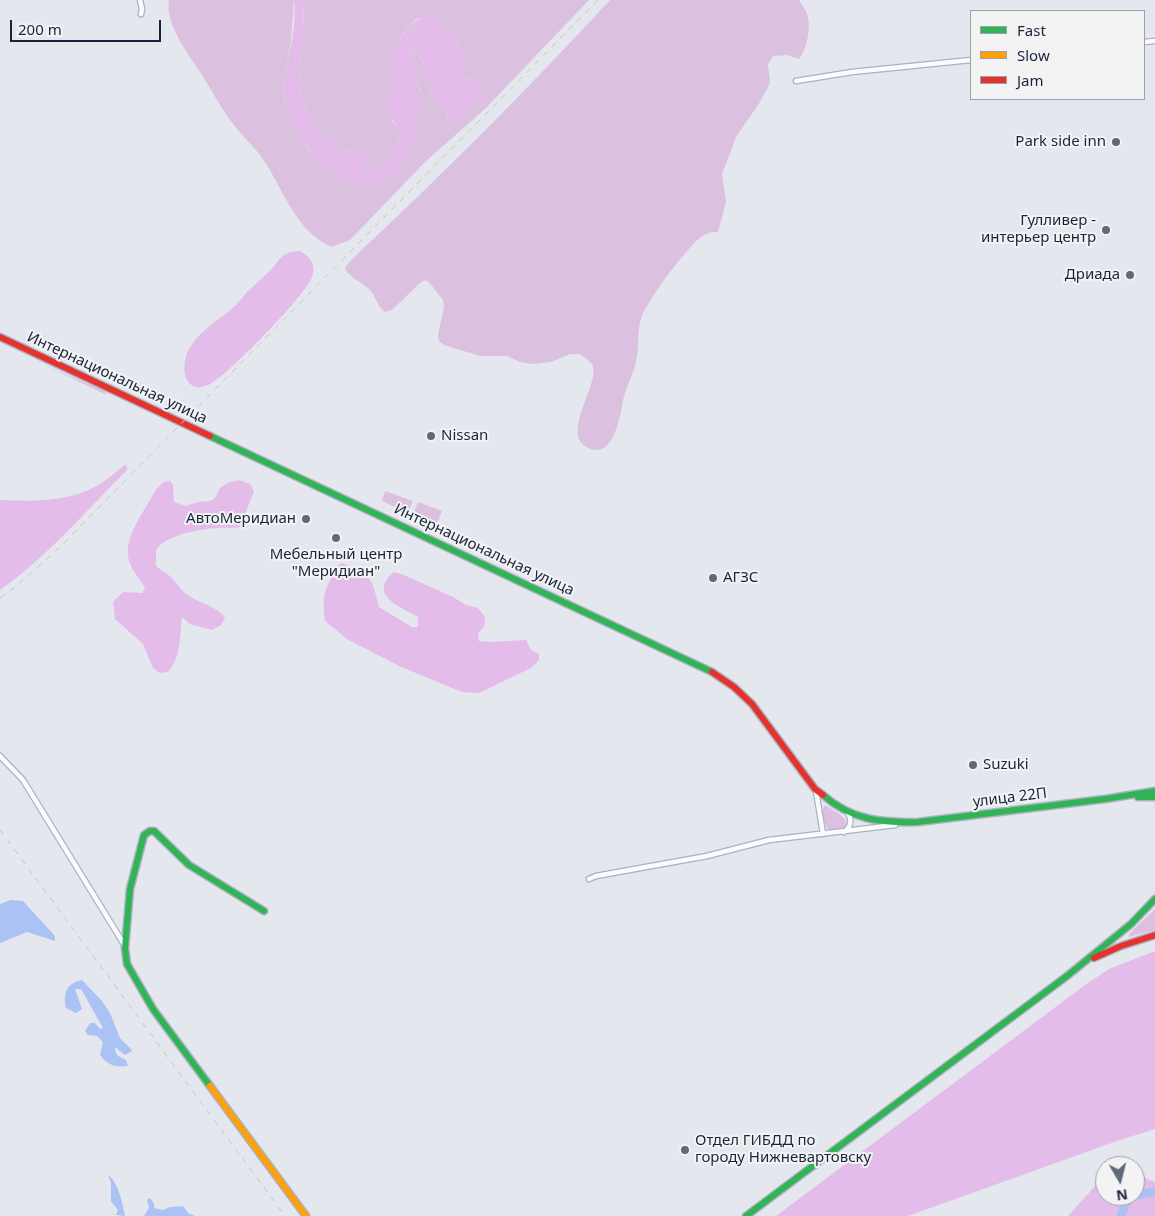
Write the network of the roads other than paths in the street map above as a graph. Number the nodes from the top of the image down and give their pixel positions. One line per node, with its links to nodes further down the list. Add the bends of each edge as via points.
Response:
1 (140, 0): 2 (street)
2 (141, 14)
3 (970, 60): 4 (street)
4 (796, 80)
5 (0, 337): 7 (main road, Интернациональная улица, via 706,668 752,704)
6 (0, 756): 21 (street, via 23,780)
7 (815, 789): 11 (main road, Интернациональная улица); 12 (street)
8 (1155, 791): 10 (main road, улица 22П)
9 (1155, 797): 10 (main road, улица 22П)
10 (1105, 799): 14 (main road, улица 22П)
11 (830, 802): 12 (street, via 823,802); 13 (main road, Интернациональная улица)
12 (820, 806): 16 (street)
13 (847, 812): 14 (main road, Интернациональная улица, via 882,823); 15 (street, via 850,823)
14 (918, 822): 15 (street)
15 (842, 832): 16 (street)
16 (823, 834): 17 (street, via 770,840)
17 (589, 879)
18 (1155, 900): 22 (main road)
19 (264, 911): 21 (main road, via 189,865 150,830 144,835 130,889)
20 (1155, 935): 22 (main road, via 1107,952)
21 (125, 948): 23 (main road, via 127,964 143,996)
22 (1067, 976): 24 (main road)
23 (306, 1216)
24 (746, 1216)

